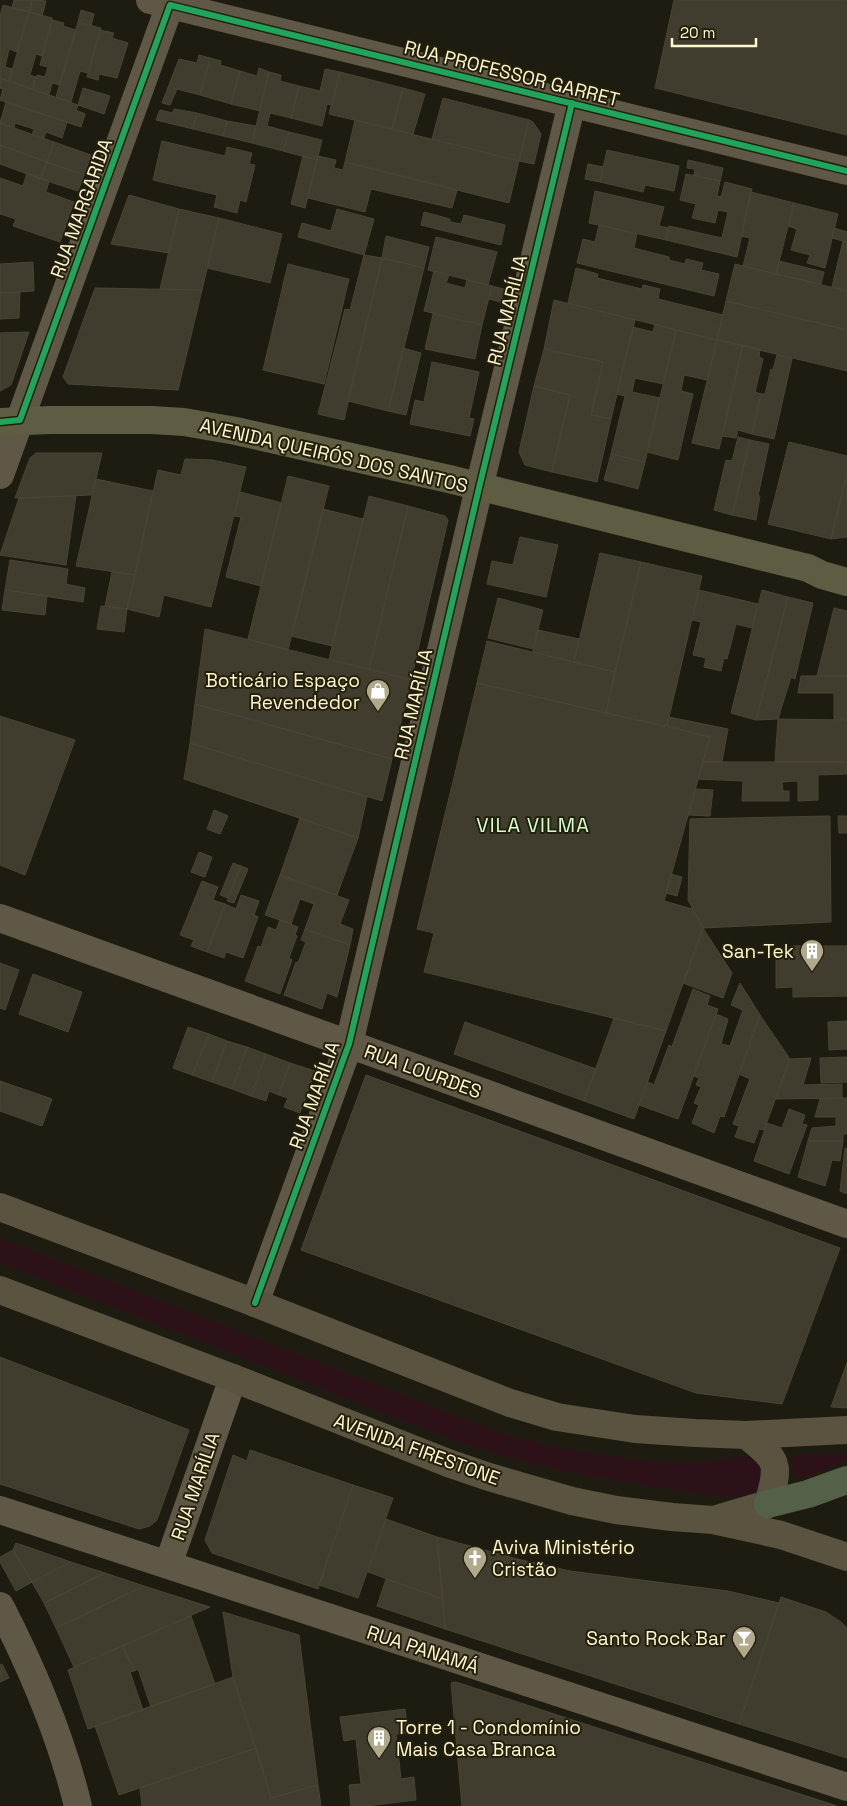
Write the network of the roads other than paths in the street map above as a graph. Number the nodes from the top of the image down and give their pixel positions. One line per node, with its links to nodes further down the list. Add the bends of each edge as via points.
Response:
1 (160, 2): 2 (street, RUA PROFESSOR GARRET); 4 (street, RUA MARGARIDA)
2 (572, 104): 3 (street, RUA PROFESSOR GARRET); 6 (street, RUA MARÍLIA)
3 (847, 171)
4 (10, 421): 5 (street, RUA MARGARIDA); 6 (main road, AVENIDA QUEIRÓS DOS SANTOS, via 116,419 184,422 275,438)
5 (0, 475)
6 (479, 488): 8 (main road, AVENIDA QUEIRÓS DOS SANTOS); 11 (street, RUA MARÍLIA)
7 (847, 564): 8 (main road, AVENIDA QUEIRÓS DOS SANTOS)
8 (808, 568): 9 (main road, AVENIDA QUEIRÓS DOS SANTOS)
9 (847, 582)
10 (0, 918): 11 (street, RUA LOURDES)
11 (349, 1044): 13 (street, RUA LOURDES); 15 (street, RUA MARÍLIA)
12 (0, 1207): 15 (main road)
13 (847, 1224)
14 (0, 1290): 16 (main road, AVENIDA FIRESTONE)
15 (255, 1303): 18 (main road, via 510,1403 557,1417 635,1429)
16 (233, 1378): 22 (main road, AVENIDA FIRESTONE, via 448,1463 528,1489 616,1510); 24 (street, RUA MARÍLIA)
17 (847, 1430): 18 (main road)
18 (746, 1434): 20 (main road, via 773,1458 775,1481)
19 (847, 1480): 20 (highway)
20 (768, 1504): 22 (main road)
21 (0, 1510): 24 (street, RUA PANAMÁ)
22 (713, 1520): 23 (main road, AVENIDA FIRESTONE, via 782,1535)
23 (847, 1557)
24 (168, 1565): 26 (street, RUA PANAMÁ)
25 (0, 1606): 27 (street, via 40,1689)
26 (847, 1787)
27 (78, 1806)

